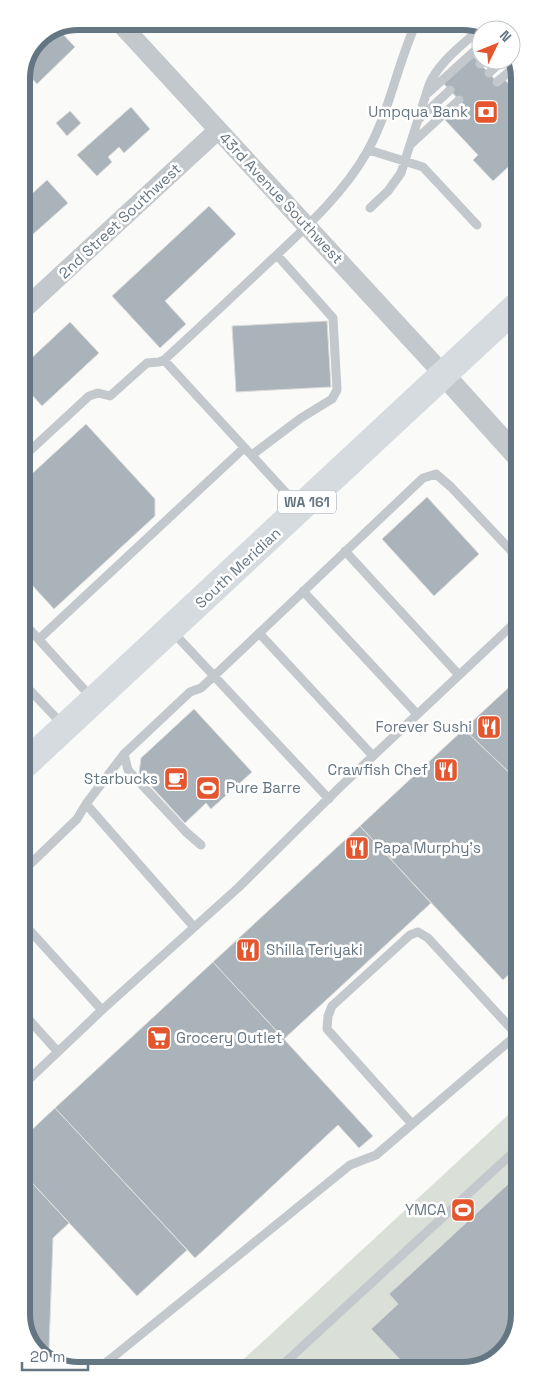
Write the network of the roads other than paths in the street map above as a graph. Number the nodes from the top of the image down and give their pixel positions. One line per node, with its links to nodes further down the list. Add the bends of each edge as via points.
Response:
1 (126, 30): 4 (street, 43rd Avenue Southwest)
2 (136, 30): 4 (lane)
3 (412, 30): 17 (lane, via 382,120)
4 (131, 35): 15 (street, 43rd Avenue Southwest)
5 (471, 38): 12 (lane, via 438,69)
6 (471, 53): 12 (lane)
7 (491, 70): 9 (lane)
8 (510, 70): 10 (lane)
9 (488, 73)
10 (497, 82)
11 (450, 90): 14 (lane)
12 (426, 94): 14 (lane)
13 (459, 100): 16 (lane)
14 (418, 120): 16 (lane)
15 (218, 130): 21 (street, 43rd Avenue Southwest); 23 (street, 2nd Street Southwest)
16 (411, 144): 18 (lane)
17 (368, 150): 18 (lane); 21 (lane, via 352,176)
18 (406, 161): 19 (lane, via 393,186); 20 (lane, via 423,167)
19 (370, 208)
20 (477, 225)
21 (307, 227): 22 (lane); 26 (street, 43rd Avenue Southwest)
22 (277, 255): 25 (lane); 30 (lane, via 333,318 337,390 332,399)
23 (30, 304)
24 (511, 313): 26 (main road, South Meridian / WA 161)
25 (164, 360): 27 (lane); 29 (lane, via 148,362 110,396 98,393 89,396)
26 (444, 375): 28 (street); 31 (main road, South Meridian / WA 161)
27 (244, 448): 30 (lane); 39 (lane)
28 (511, 449)
29 (30, 451)
30 (252, 455): 31 (lane)
31 (300, 509): 37 (main road, South Meridian / WA 161)
32 (345, 551): 33 (lane, via 423,478 436,474); 34 (lane); 40 (lane)
33 (511, 551)
34 (303, 591): 38 (lane); 44 (lane)
35 (511, 626): 40 (lane)
36 (30, 629): 39 (lane)
37 (171, 630): 41 (lane); 43 (main road, South Meridian / WA 161)
38 (259, 633): 41 (lane); 47 (lane)
39 (39, 639): 43 (lane)
40 (459, 674): 44 (lane)
41 (214, 676): 46 (lane, via 190,692); 49 (lane)
42 (30, 690): 45 (lane)
43 (94, 701): 45 (main road, South Meridian / WA 161)
44 (417, 714): 47 (lane)
45 (66, 728): 48 (main road, South Meridian / WA 161)
46 (124, 754): 50 (lane); 51 (lane, via 128,770)
47 (373, 756): 49 (lane)
48 (30, 760)
49 (329, 799): 53 (lane)
50 (86, 804): 52 (lane, via 77,819); 53 (lane)
51 (201, 845)
52 (30, 864)
53 (194, 927): 55 (lane)
54 (30, 931): 55 (lane)
55 (102, 1010): 59 (lane)
56 (30, 1021): 59 (lane)
57 (511, 1027): 61 (lane, via 428,938 418,932 410,935 332,1006 327,1029)
58 (511, 1040): 61 (lane)
59 (58, 1052): 60 (lane)
60 (30, 1078)
61 (412, 1124): 63 (lane, via 376,1156 350,1165)
62 (511, 1154): 64 (lane)
63 (107, 1362)
64 (285, 1362)

